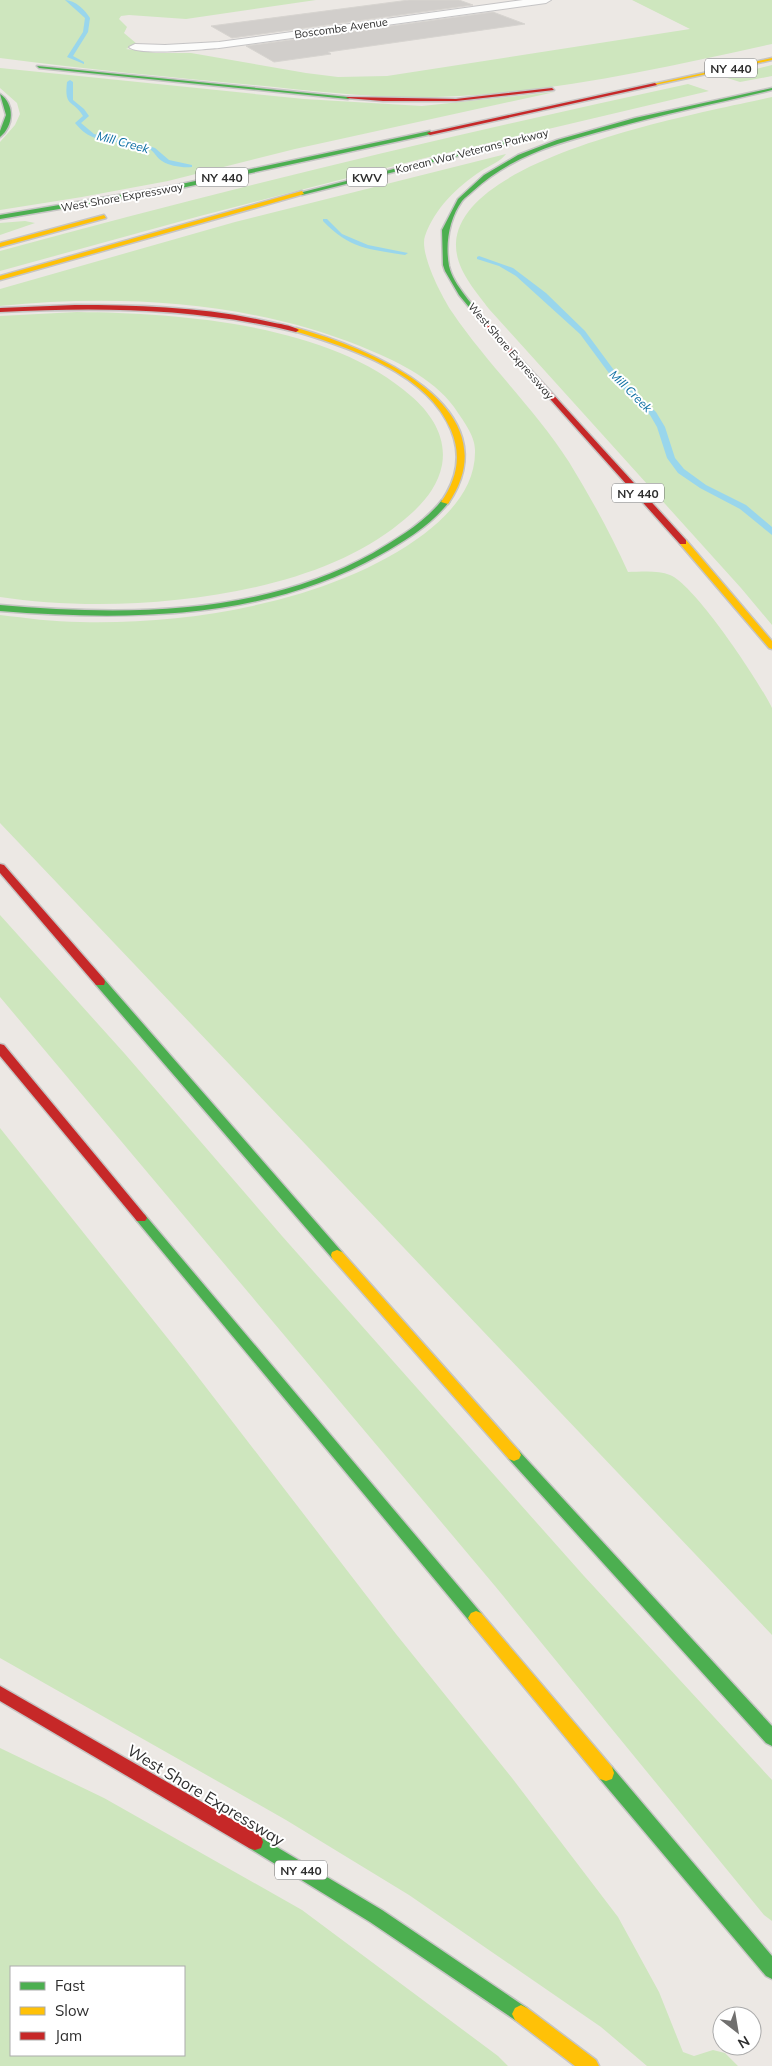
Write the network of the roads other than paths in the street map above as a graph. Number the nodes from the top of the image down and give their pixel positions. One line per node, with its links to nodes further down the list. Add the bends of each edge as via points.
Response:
1 (546, 0): 2 (street, Boscombe Avenue, via 219,45)
2 (135, 47)
3 (772, 49): 6 (highway)
4 (772, 59): 12 (highway, West Shore Expressway / NY 440)
5 (39, 67): 8 (highway, via 383,100 464,99)
6 (627, 78)
7 (772, 81): 17 (highway, Korean War Veterans Parkway / KWV, via 313,190)
8 (565, 88)
9 (772, 88): 20 (highway, West Shore Expressway / NY 440, via 598,128 535,149 491,172 467,192 450,215 444,240 446,266 473,310 716,578)
10 (0, 95): 11 (highway, via 11,116)
11 (0, 135)
12 (403, 138): 13 (highway, KWV); 15 (highway, West Shore Expressway / NY 440, via 139,195)
13 (159, 202)
14 (114, 214): 16 (highway)
15 (0, 217)
16 (0, 245)
17 (0, 278)
18 (0, 310): 19 (highway, via 70,306 161,308 228,315 312,335 375,359 424,390 448,414 455,427 460,439 462,464 452,492 430,519 414,532 369,560 309,583 248,600 148,613 58,614)
19 (0, 608)
20 (772, 646)
21 (0, 867): 24 (highway, via 455,1390)
22 (0, 1048): 25 (highway)
23 (0, 1693): 26 (highway, West Shore Expressway / NY 440, via 371,1913 469,1977)
24 (772, 1738)
25 (772, 1970)
26 (590, 2066)

